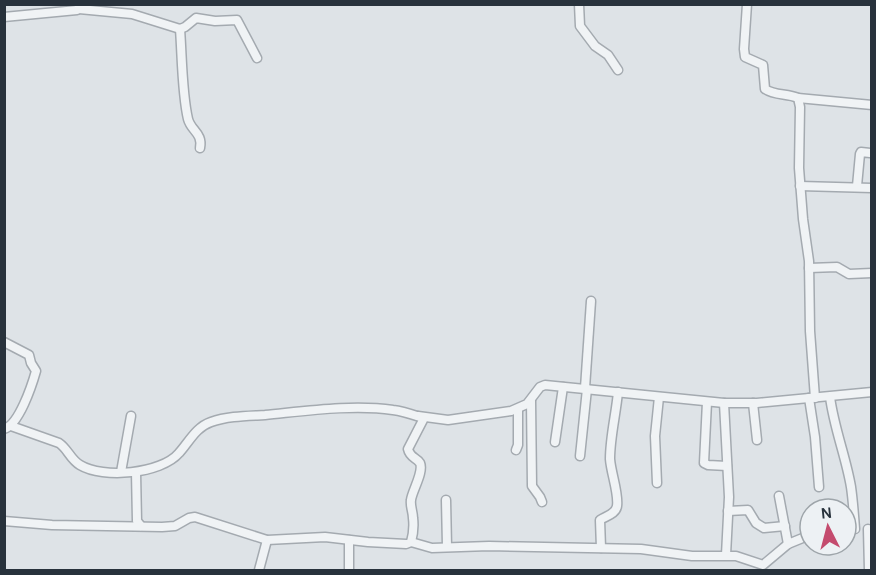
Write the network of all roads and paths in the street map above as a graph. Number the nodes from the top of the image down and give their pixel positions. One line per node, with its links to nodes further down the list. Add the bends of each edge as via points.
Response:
1 (579, 4): 8 (street, via 580,26)
2 (747, 4): 9 (street, via 745,57 763,65 765,89)
3 (80, 7): 4 (street); 5 (street)
4 (102, 8): 6 (street)
5 (4, 17)
6 (180, 29): 7 (street, via 199,18 237,20); 11 (street, via 188,120 200,135)
7 (257, 58)
8 (618, 70)
9 (798, 98): 10 (street); 13 (street)
10 (872, 105)
11 (200, 148)
12 (870, 153): 14 (street, via 860,154)
13 (800, 186): 14 (street); 16 (street)
14 (857, 186): 15 (street)
15 (872, 188)
16 (809, 268): 17 (street, via 837,267 849,274); 26 (street)
17 (872, 273)
18 (591, 301): 21 (street)
19 (4, 342): 34 (street, via 29,355 36,371)
20 (563, 387): 21 (street); 27 (street, via 542,385); 36 (street)
21 (586, 388): 22 (street); 38 (street)
22 (618, 392): 24 (street); 59 (street, via 610,448 617,508 600,520)
23 (872, 392): 25 (street)
24 (659, 397): 28 (street); 42 (street, via 655,436)
25 (830, 397): 26 (street); 45 (street)
26 (812, 398): 29 (street); 43 (street)
27 (531, 401): 31 (street); 47 (street, via 532,486)
28 (706, 402): 30 (street); 39 (street, via 704,463)
29 (753, 402): 30 (street); 35 (street)
30 (724, 403): 39 (street)
31 (518, 409): 33 (street, via 447,420); 37 (street)
32 (131, 416): 40 (street)
33 (417, 416): 41 (street, via 380,408 218,419 200,427 168,463); 56 (street, via 423,422 408,449 420,466 411,501)
34 (8, 428): 40 (street, via 59,442 72,460 87,469)
35 (757, 440)
36 (555, 442)
37 (516, 450)
38 (580, 456)
39 (727, 466): 48 (street)
40 (121, 472): 41 (street)
41 (136, 472): 50 (street, via 137,521)
42 (657, 483)
43 (819, 487)
44 (779, 496): 51 (street)
45 (851, 497)
46 (446, 500): 58 (street)
47 (542, 502)
48 (728, 511): 51 (street, via 748,510 764,528); 60 (street)
49 (4, 521): 50 (street)
50 (141, 526): 53 (street, via 175,526 195,517)
51 (785, 526): 57 (street)
52 (870, 529): 63 (street)
53 (267, 540): 54 (street); 61 (street)
54 (349, 540): 56 (street); 62 (street)
55 (798, 540): 57 (street)
56 (411, 542): 58 (street, via 432,548)
57 (788, 544): 60 (street, via 763,565)
58 (447, 546): 59 (street)
59 (602, 548): 60 (street)
60 (726, 555)
61 (258, 570)
62 (349, 570)
63 (869, 570)

